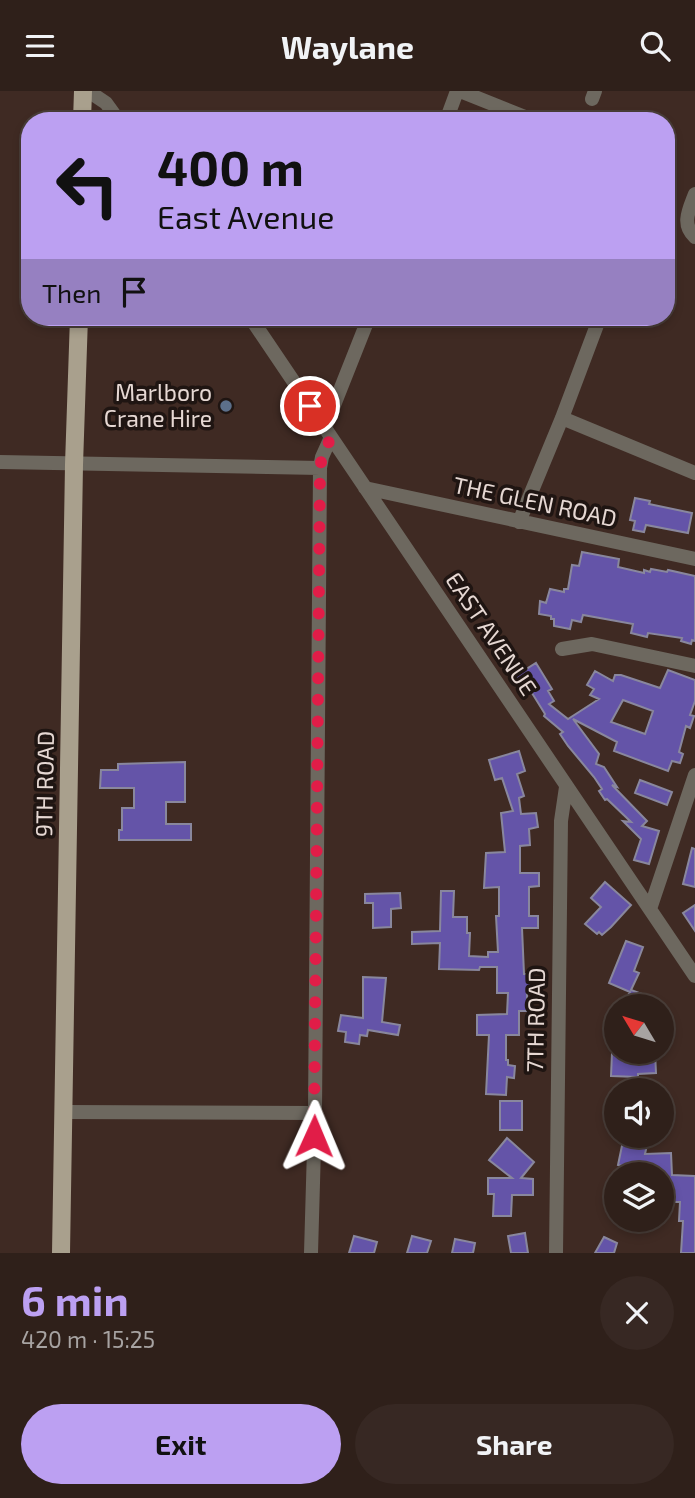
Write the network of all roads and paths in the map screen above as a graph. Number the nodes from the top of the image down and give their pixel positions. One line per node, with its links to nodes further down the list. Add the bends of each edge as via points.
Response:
1 (83, 91): 4 (main road)
2 (88, 91): 5 (street)
3 (458, 91): 6 (street); 7 (street)
4 (82, 112)
5 (112, 112)
6 (450, 112)
7 (499, 112)
8 (695, 194): 9 (street, via 687,218)
9 (695, 237)
10 (79, 326): 17 (main road, 9TH ROAD)
11 (256, 326): 15 (street, EAST AVENUE)
12 (366, 326): 15 (street)
13 (597, 326): 14 (street)
14 (562, 418): 19 (street); 21 (street)
15 (328, 433): 18 (street); 20 (street, EAST AVENUE)
16 (0, 462): 17 (street)
17 (74, 465): 18 (street); 29 (main road, 9TH ROAD)
18 (320, 468): 30 (street)
19 (695, 473)
20 (365, 488): 21 (street, THE GLEN ROAD); 26 (street, EAST AVENUE)
21 (519, 522): 22 (street, THE GLEN ROAD)
22 (695, 559)
23 (562, 649): 24 (street, via 592,644)
24 (695, 666)
25 (695, 775): 27 (street)
26 (566, 787): 27 (street, EAST AVENUE); 33 (street, 7TH ROAD, via 561,821)
27 (650, 909): 28 (street, EAST AVENUE)
28 (695, 976)
29 (65, 1112): 30 (street); 31 (main road, 9TH ROAD)
30 (315, 1113): 32 (street)
31 (61, 1253)
32 (311, 1253)
33 (556, 1253)

